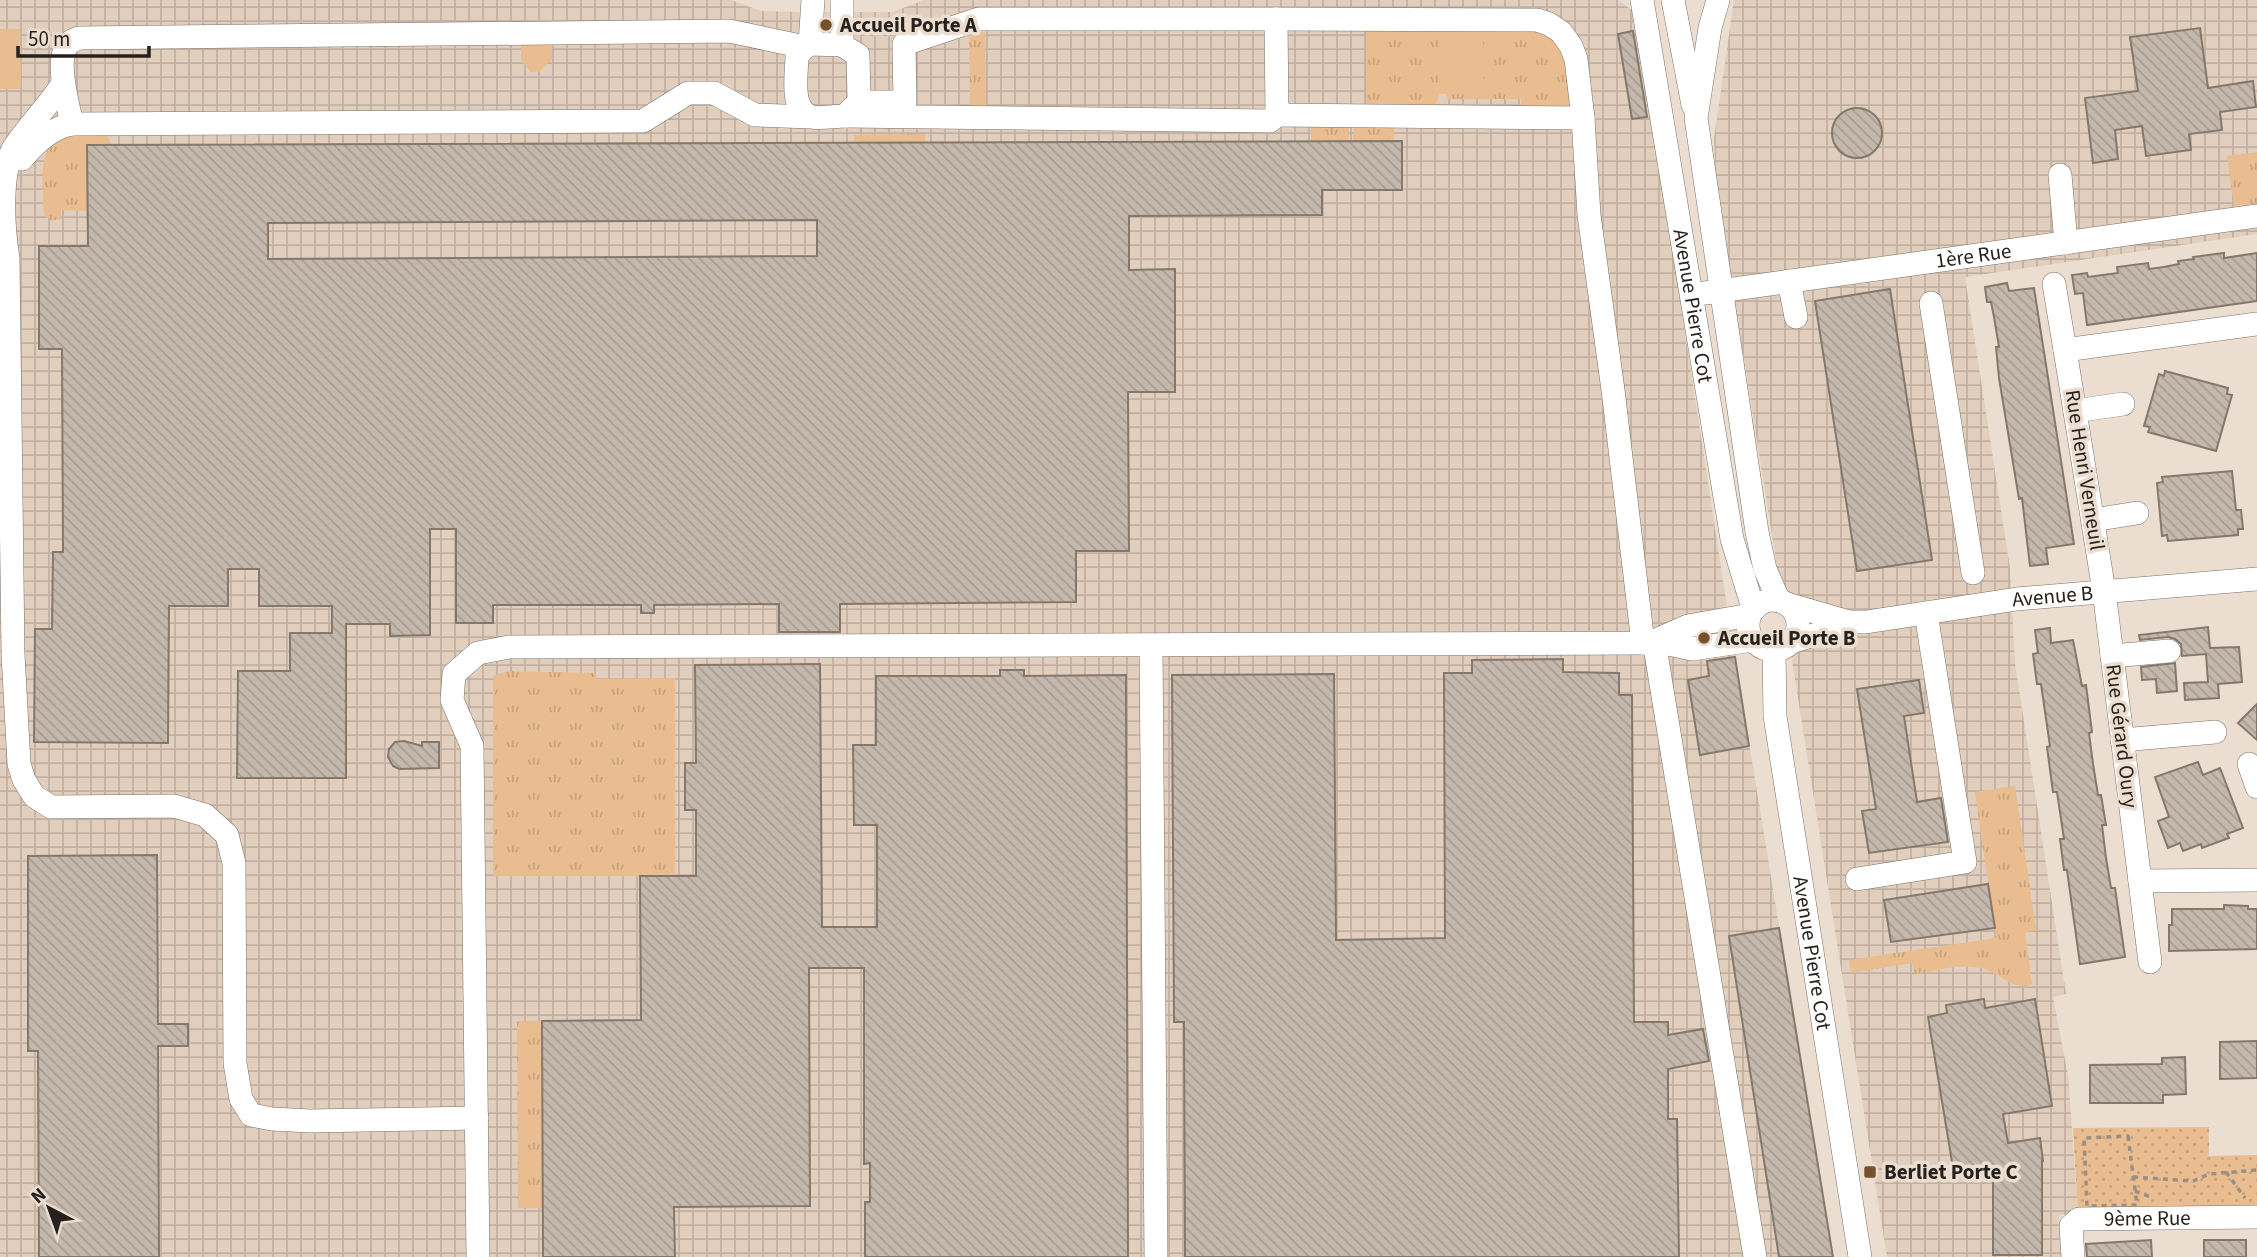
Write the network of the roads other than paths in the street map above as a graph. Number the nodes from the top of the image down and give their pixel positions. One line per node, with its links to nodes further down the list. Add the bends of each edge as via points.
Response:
1 (813, 0): 10 (street)
2 (842, 0): 9 (street)
3 (1642, 0): 25 (street, Avenue Pierre Cot)
4 (1673, 0): 16 (street, Avenue Pierre Cot)
5 (1707, 0): 8 (street, Avenue Pierre Cot)
6 (1718, 0): 8 (street, Avenue Pierre Cot)
7 (1276, 19): 12 (street, via 978,19 904,44 905,102); 13 (street); 15 (street, via 1537,20 1561,32 1573,52)
8 (1710, 28): 16 (street, Avenue Pierre Cot)
9 (842, 45): 10 (street); 12 (street, via 858,55)
10 (807, 46): 11 (street, via 729,31 79,37 64,49); 14 (street, via 797,57 796,101)
11 (63, 83): 17 (street); 21 (street, via 6,162 3,229)
12 (852, 109): 13 (street, via 1270,121); 14 (street)
13 (1277, 115): 15 (street)
14 (811, 117): 17 (street, via 755,115 714,93 688,93 643,121)
15 (1583, 118): 42 (street, via 1589,215)
16 (1696, 118): 24 (street, Avenue Pierre Cot)
17 (72, 124): 21 (street, via 59,126 40,140 16,169)
18 (2060, 176): 20 (street)
19 (2257, 216): 20 (street, 1ère Rue)
20 (2066, 243): 22 (street, 1ère Rue)
21 (8, 258): 55 (street, via 13,654 23,780 34,796 51,807 174,806 205,815 227,835 234,863 235,1063 241,1099 251,1115 310,1121)
22 (1789, 281): 24 (street, 1ère Rue); 27 (street)
23 (2054, 284): 29 (street, Rue Henri Verneuil)
24 (1721, 290): 25 (street, 1ère Rue); 37 (street, Avenue Pierre Cot, via 1757,532 1765,569)
25 (1692, 295): 38 (street, Avenue Pierre Cot, via 1732,539)
26 (1931, 303): 34 (street)
27 (1796, 317)
28 (2257, 324): 29 (street)
29 (2065, 350): 31 (street, Rue Henri Verneuil)
30 (2123, 404): 31 (street)
31 (2075, 411): 33 (street, Rue Henri Verneuil)
32 (2137, 513): 33 (street)
33 (2092, 520): 36 (street, Rue Henri Verneuil)
34 (1973, 573)
35 (2257, 579): 36 (street, Avenue B)
36 (2104, 591): 39 (street, Avenue B); 46 (street, Rue Gérard Oury)
37 (1783, 603): 38 (street, via 1762,603); 40 (street, Avenue B); 44 (street, via 1793,609 1798,624 1797,632)
38 (1753, 612): 41 (street, via 1749,632); 42 (street, via 1688,626)
39 (1926, 612): 40 (street, Avenue B); 51 (street, via 1965,862)
40 (1849, 622): 44 (street, Avenue B)
41 (1753, 639): 42 (street, via 1692,649); 44 (street, via 1759,646)
42 (1648, 642): 43 (street); 59 (street)
43 (1152, 646): 55 (street, via 509,647 478,653 454,674 452,700 472,746); 58 (street)
44 (1782, 646): 60 (street, Avenue Pierre Cot, via 1775,716)
45 (2169, 651): 46 (street)
46 (2112, 656): 48 (street, Rue Gérard Oury)
47 (2215, 732): 48 (street)
48 (2122, 740): 53 (street, Rue Gérard Oury)
49 (2249, 764): 50 (street)
50 (2257, 787)
51 (1857, 879)
52 (2257, 880): 53 (street)
53 (2140, 881): 54 (street, Rue Gérard Oury)
54 (2150, 962)
55 (477, 1118): 57 (street)
56 (2253, 1209): 61 (street, 9ème Rue, via 2079,1219 2071,1226)
57 (478, 1257)
58 (1156, 1257)
59 (1755, 1257)
60 (1860, 1257)
61 (2073, 1257)

